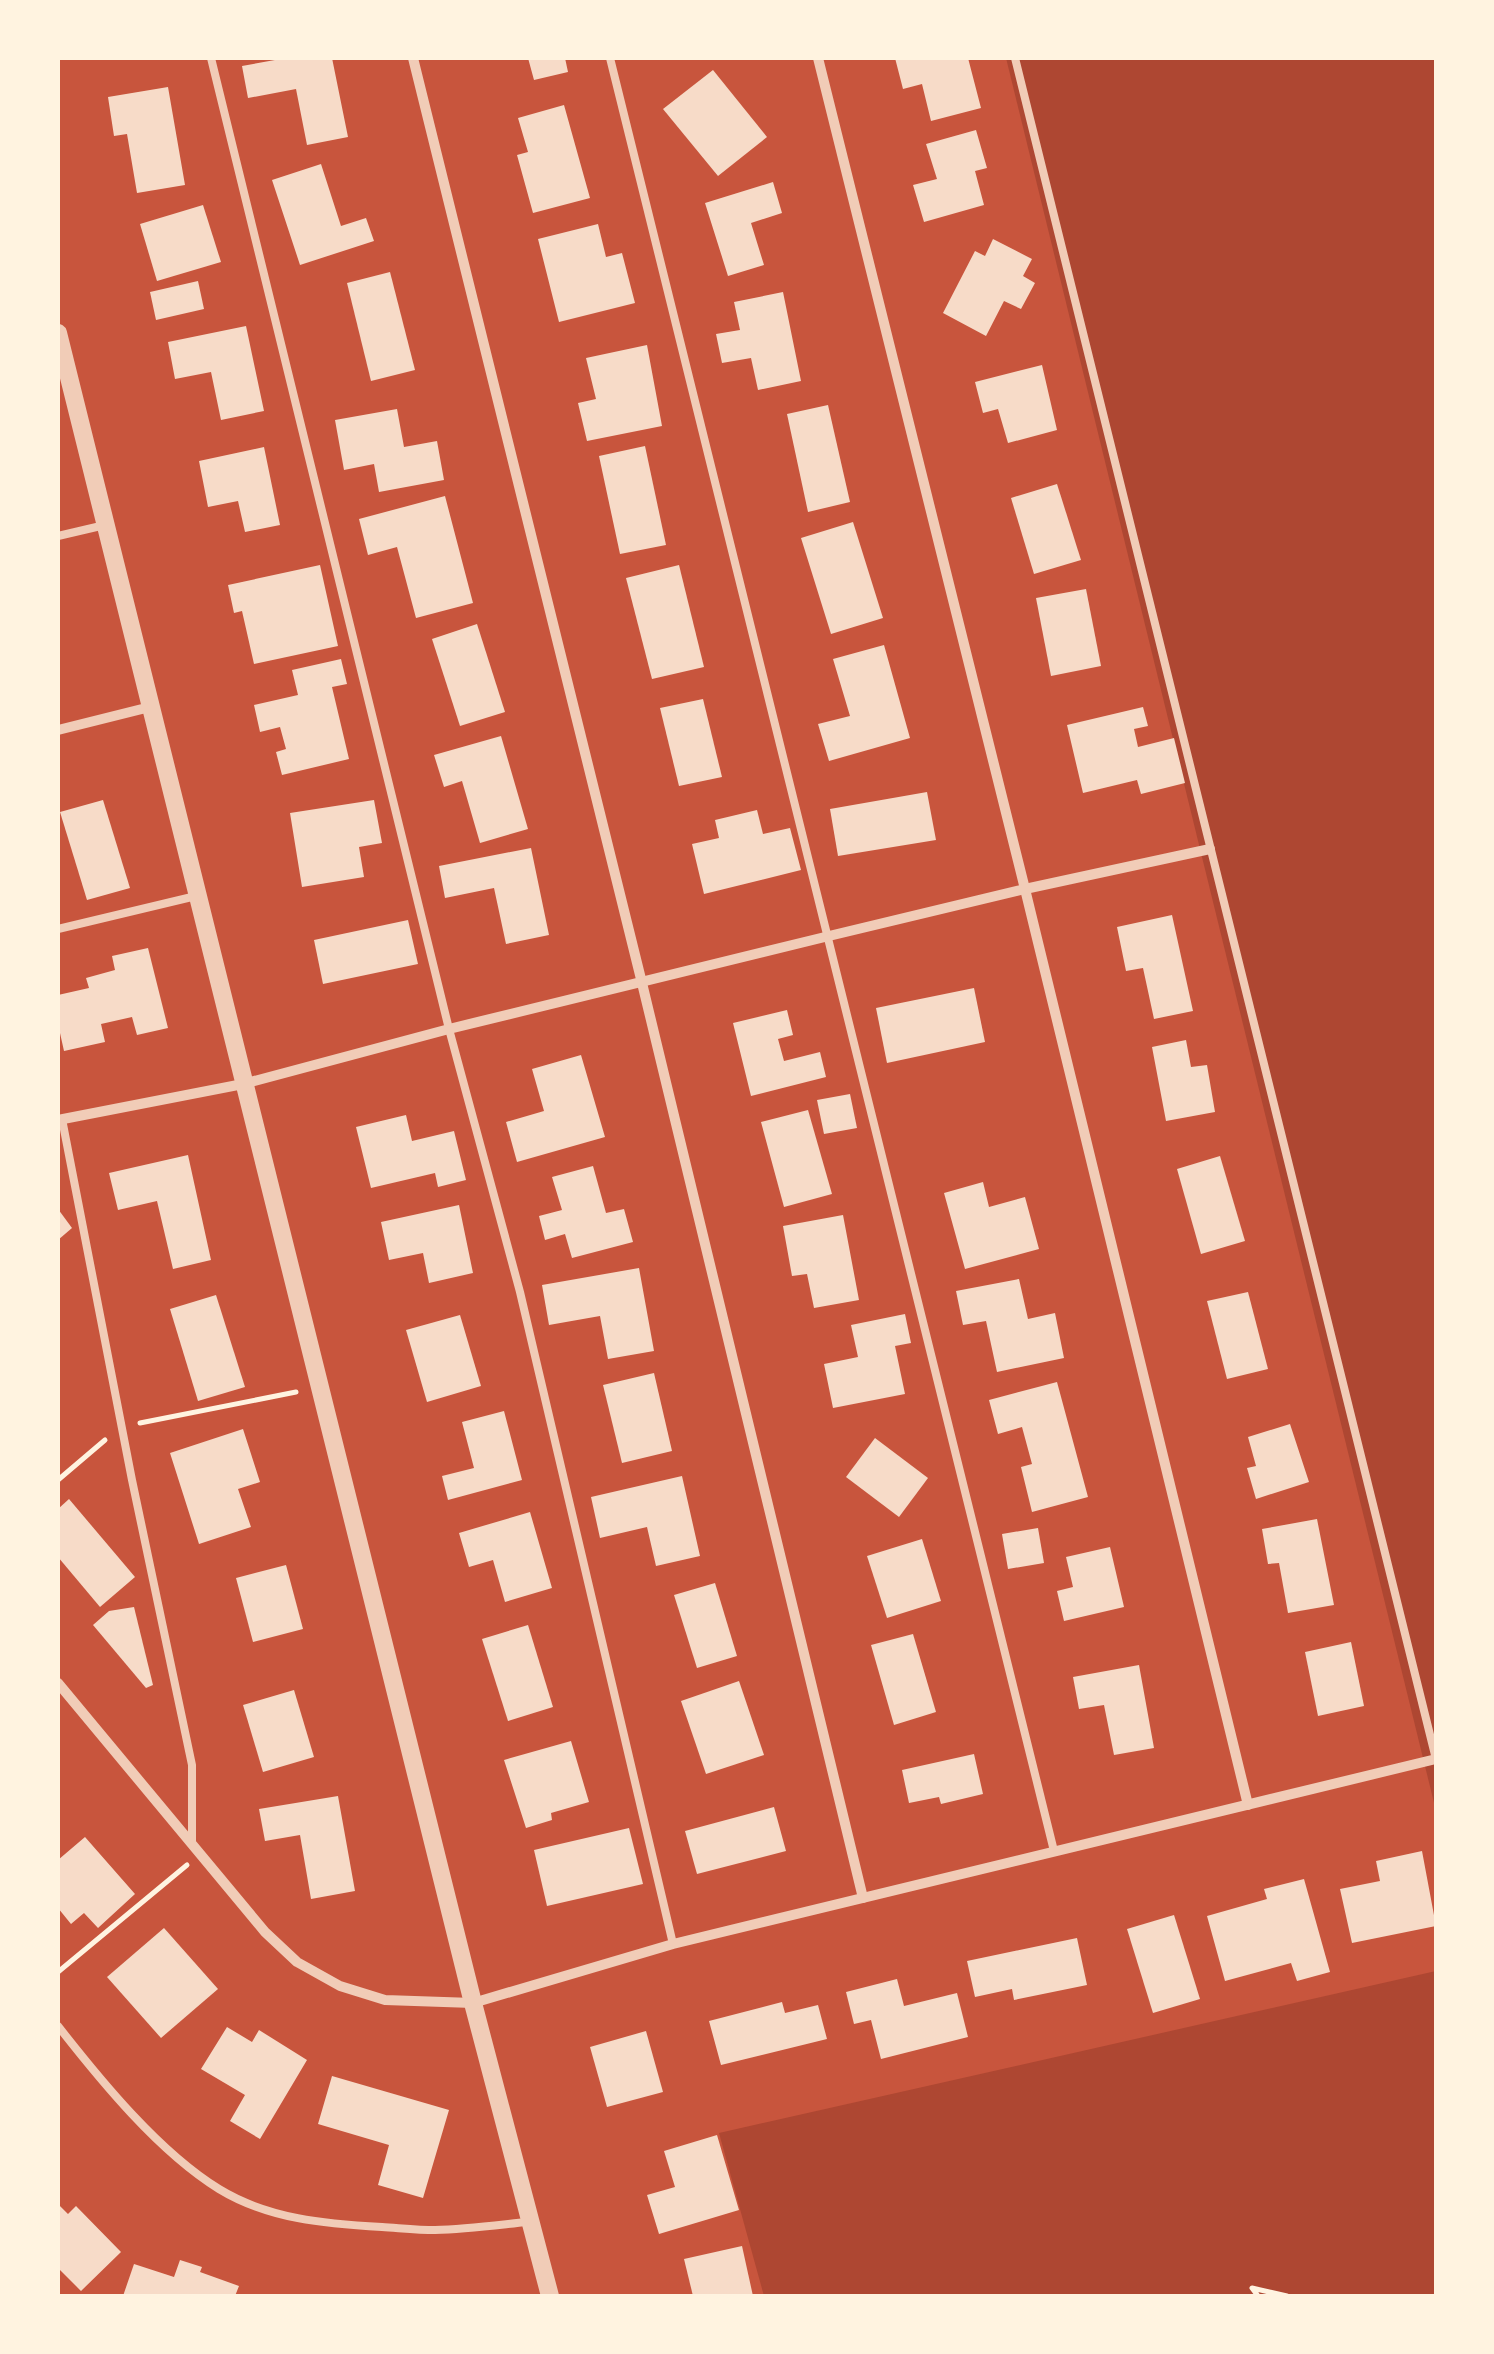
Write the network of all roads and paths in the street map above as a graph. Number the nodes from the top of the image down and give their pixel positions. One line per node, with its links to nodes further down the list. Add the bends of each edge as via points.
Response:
1 (212, 58): 17 (lane)
2 (413, 58): 16 (street)
3 (610, 58): 15 (lane)
4 (818, 58): 12 (street)
5 (1015, 58): 11 (lane)
6 (58, 333): 7 (street)
7 (105, 525): 8 (lane); 9 (street)
8 (58, 536)
9 (150, 708): 10 (street); 13 (street)
10 (58, 730)
11 (1210, 849): 12 (street); 24 (lane)
12 (1024, 890): 15 (street); 25 (street)
13 (196, 896): 14 (lane); 18 (street)
14 (58, 929)
15 (829, 936): 16 (street); 27 (lane)
16 (642, 983): 17 (street); 29 (street)
17 (449, 1030): 18 (street); 30 (lane, via 520,1292)
18 (242, 1084): 19 (street); 20 (street)
19 (60, 1120): 21 (lane)
20 (319, 1388): 21 (path); 32 (street)
21 (122, 1426): 22 (path); 26 (lane, via 192,1765)
22 (58, 1480)
23 (58, 1684): 26 (street)
24 (1436, 1759): 25 (street)
25 (1248, 1805): 27 (street)
26 (192, 1843): 28 (street)
27 (1054, 1851): 29 (street)
28 (200, 1853): 31 (path); 32 (street, via 296,1962 385,2000)
29 (863, 1898): 30 (street)
30 (672, 1944): 32 (street)
31 (58, 1972)
32 (473, 2003): 34 (street)
33 (58, 2026): 34 (lane, via 194,2173 273,2213 435,2230)
34 (530, 2222): 35 (street)
35 (550, 2296)
36 (1258, 2296): 37 (path, via 1252,2288)
37 (1287, 2296)

